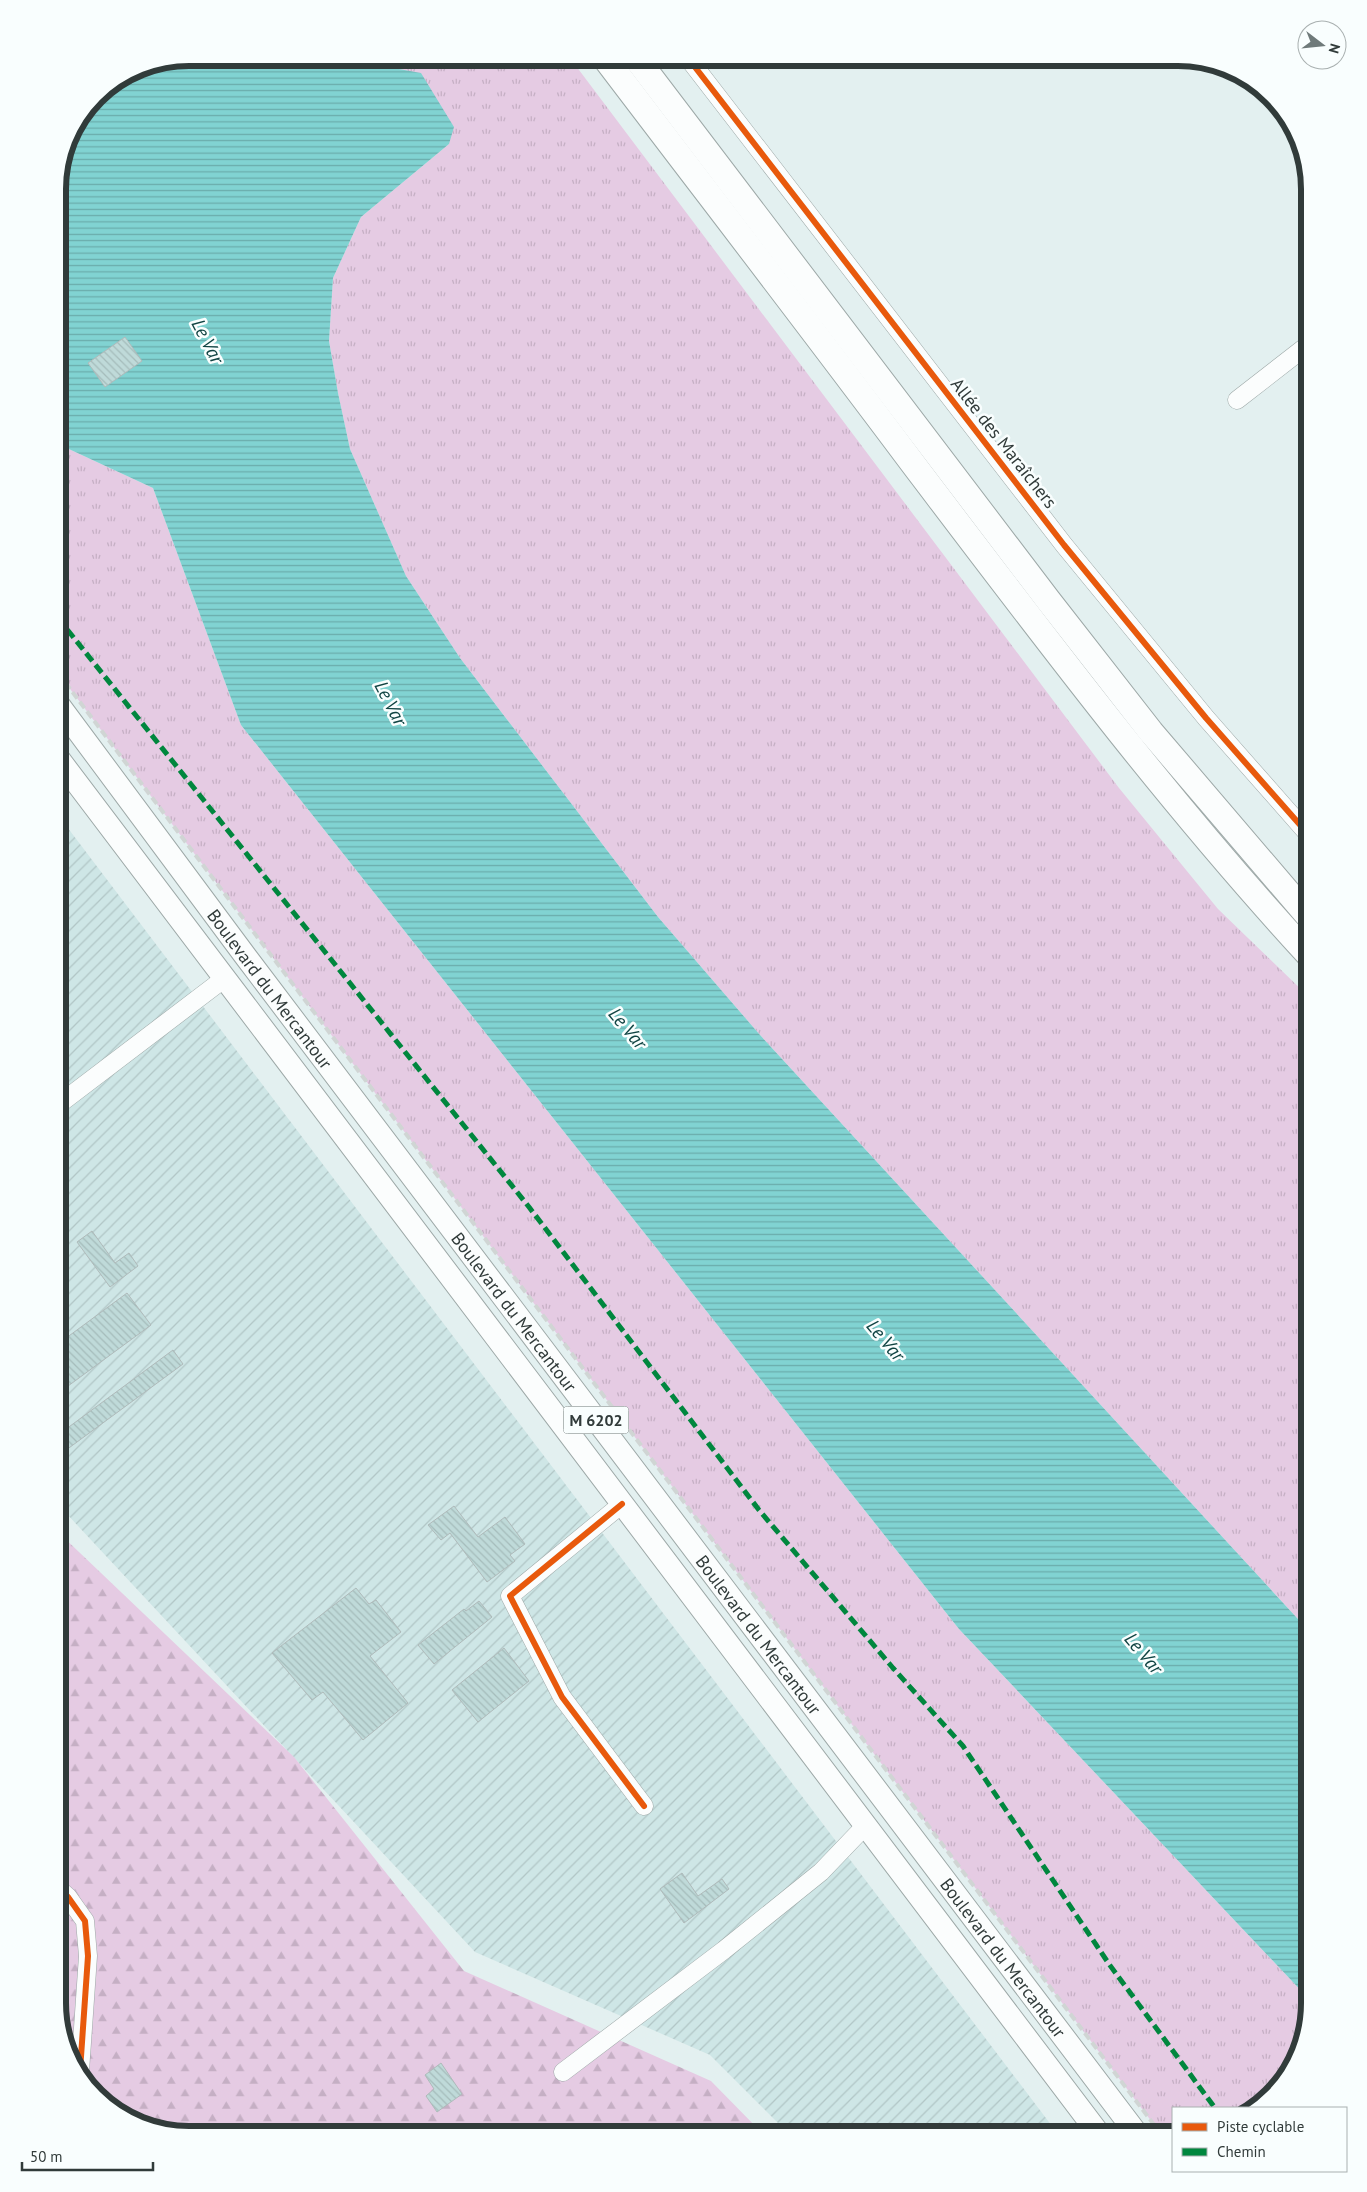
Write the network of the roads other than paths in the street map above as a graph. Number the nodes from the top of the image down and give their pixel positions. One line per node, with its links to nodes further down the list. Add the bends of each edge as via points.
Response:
1 (611, 66): 10 (highway, via 1051,646 1209,842)
2 (642, 66): 9 (highway, via 1151,732)
3 (695, 67): 8 (street, Allée des Maraîchers, via 1064,545 1206,718)
4 (1301, 351): 5 (street)
5 (1237, 400)
6 (67, 716): 20 (main road, Boulevard du Mercantour / M 6202)
7 (67, 771): 11 (main road, Boulevard du Mercantour / M 6202)
8 (1301, 825)
9 (1301, 907)
10 (1301, 945)
11 (225, 978): 12 (street); 13 (main road, Boulevard du Mercantour / M 6202)
12 (66, 1099)
13 (622, 1504): 14 (street, via 510,1596 562,1697); 15 (main road, Boulevard du Mercantour / M 6202)
14 (644, 1806)
15 (866, 1825): 18 (street, via 821,1872); 19 (main road, Boulevard du Mercantour / M 6202)
16 (66, 1895): 17 (street, via 84,1921 88,1956)
17 (81, 2060)
18 (563, 2072)
19 (1093, 2126)
20 (1131, 2126)

